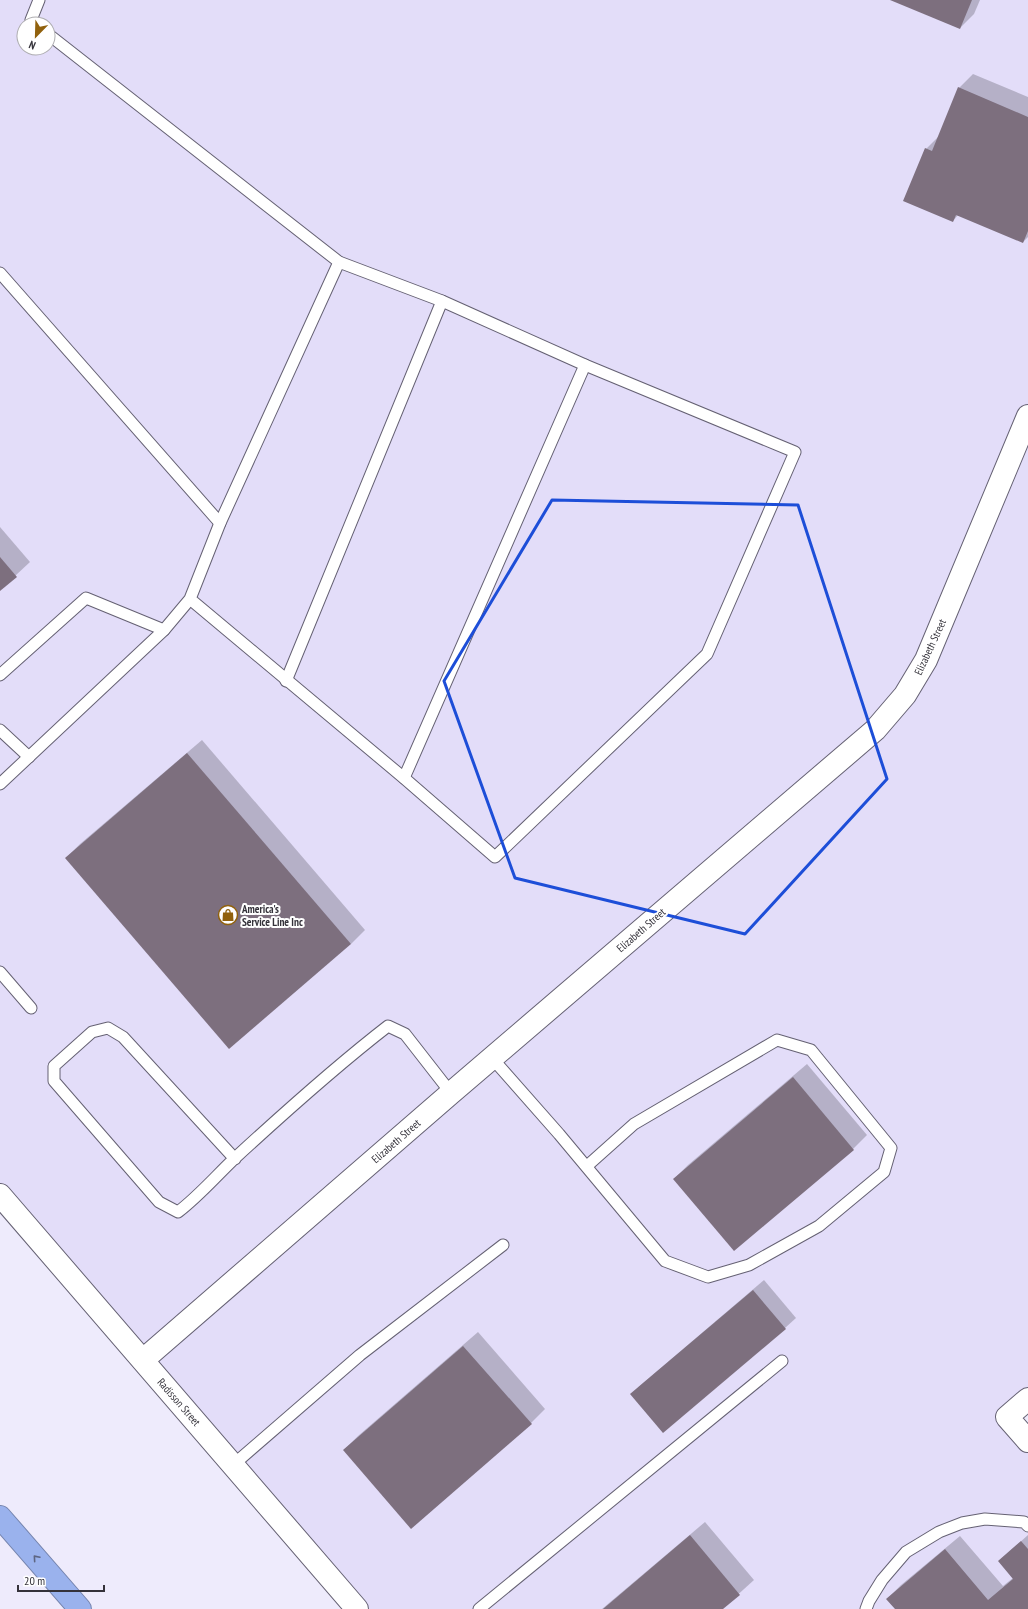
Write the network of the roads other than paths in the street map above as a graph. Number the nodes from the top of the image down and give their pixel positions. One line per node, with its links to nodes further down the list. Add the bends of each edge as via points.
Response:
1 (39, 0): 2 (lane)
2 (33, 16)
3 (56, 40): 4 (lane)
4 (339, 262): 6 (lane); 9 (lane)
5 (0, 273): 9 (lane)
6 (442, 301): 7 (lane); 13 (lane)
7 (585, 365): 16 (lane); 16 (lane, via 795,452 707,654 495,856)
8 (1028, 416): 20 (street, Elizabeth Street, via 926,660 905,695 875,730)
9 (220, 523): 10 (lane)
10 (190, 599): 11 (lane); 13 (lane)
11 (164, 630): 12 (lane, via 86,598); 15 (lane)
12 (0, 676)
13 (286, 681): 16 (lane)
14 (0, 730): 15 (lane)
15 (29, 757): 17 (lane)
16 (404, 778)
17 (0, 784)
18 (0, 972): 19 (lane)
19 (31, 1008)
20 (492, 1058): 21 (street, Elizabeth Street); 23 (lane)
21 (451, 1093): 22 (lane, via 405,1034 388,1026 356,1051); 26 (street, Elizabeth Street)
22 (235, 1159): 22 (lane, via 194,1200 178,1212 158,1202 54,1080 54,1066 92,1032 108,1028 123,1037)
23 (587, 1166): 23 (lane, via 665,1261 708,1277 750,1265 819,1226 884,1172 891,1148 811,1050 777,1040 634,1124)
24 (0, 1195): 26 (street, Radisson Street)
25 (503, 1245): 30 (lane, via 360,1355)
26 (143, 1360): 30 (street, Radisson Street)
27 (782, 1361): 35 (lane)
28 (1028, 1399): 29 (street, via 1007,1417)
29 (1028, 1441)
30 (233, 1465): 34 (street, Radisson Street)
31 (0, 1517): 33 (highway, one-way to 31)
32 (1027, 1522): 36 (lane, via 986,1519 962,1523 939,1532 906,1552 882,1580)
33 (80, 1609)
34 (358, 1609)
35 (479, 1609)
36 (866, 1609)

